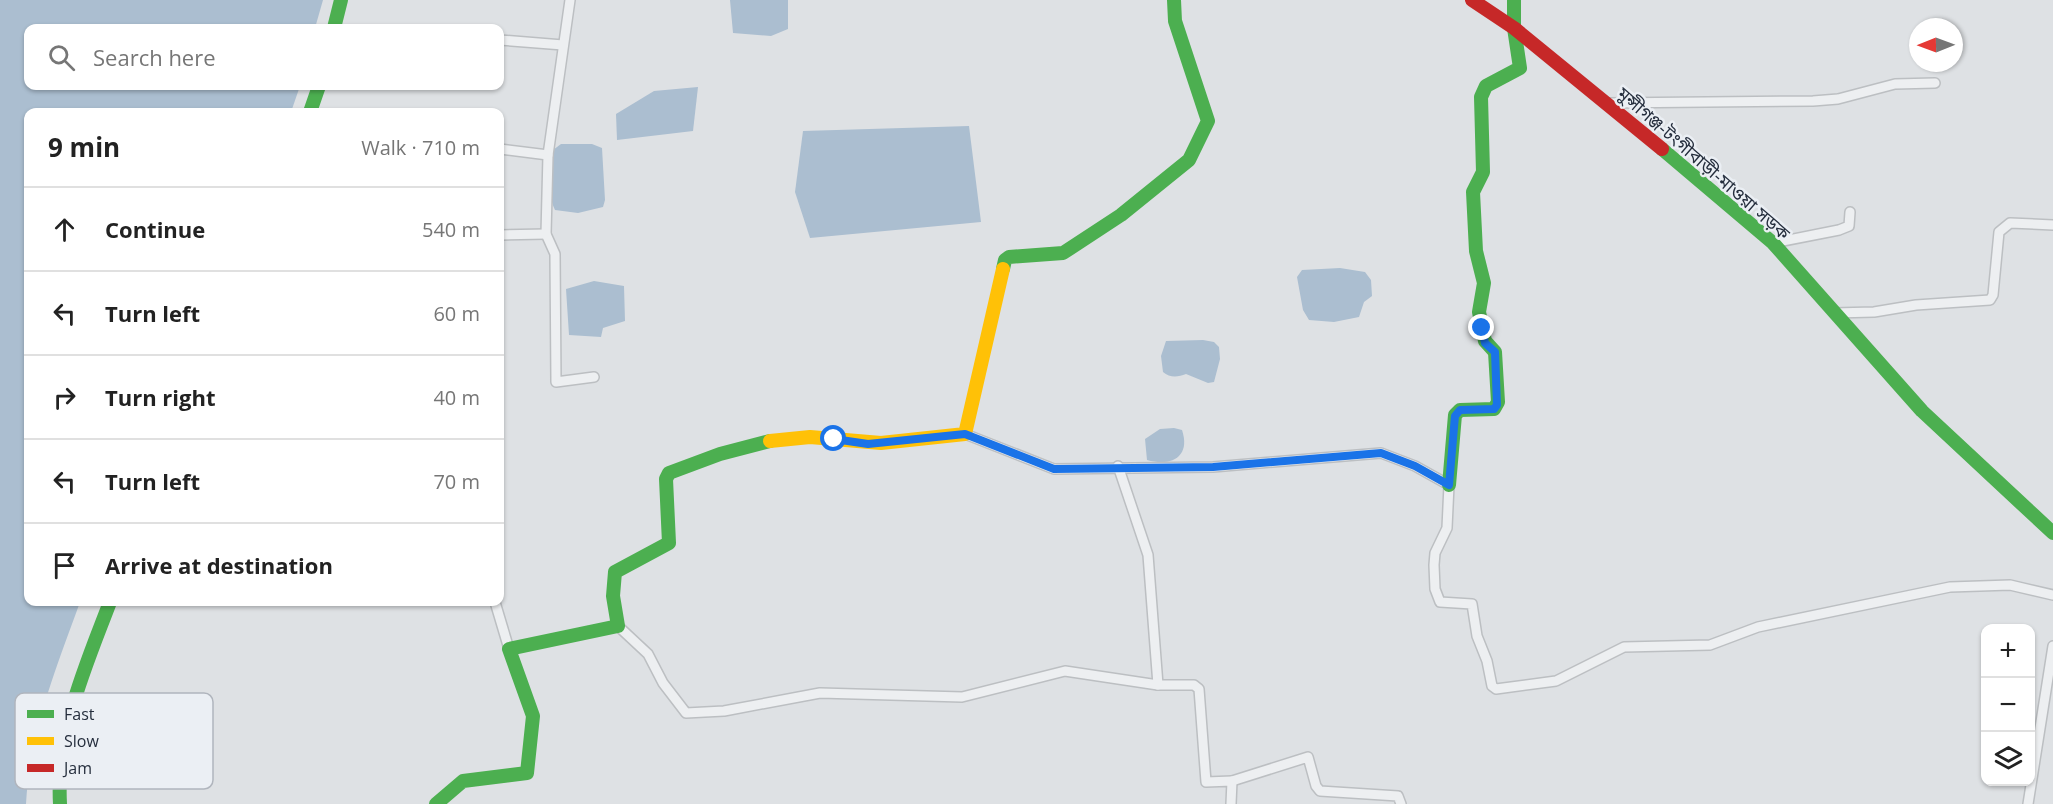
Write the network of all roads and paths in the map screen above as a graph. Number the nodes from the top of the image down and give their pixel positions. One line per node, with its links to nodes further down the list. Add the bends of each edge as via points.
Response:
1 (340, 0): 6 (street)
2 (570, 0): 9 (street)
3 (1174, 0): 23 (street, via 1175,21 1208,121 1197,148 1189,160 1121,215 1063,253 1005,260)
4 (1472, 0): 7 (street, মুন্সীগঞ্জ-টংগীবাড়ী-মাওয়া সড়ক)
5 (1514, 0): 7 (street)
6 (335, 24)
7 (1514, 27): 12 (street, মুন্সীগঞ্জ-টংগীবাড়ী-মাওয়া সড়ক); 25 (street, via 1520,68 1486,86 1481,97 1483,172 1473,192 1476,251 1484,283 1479,291 1482,328 1485,343 1495,352 1497,405 1494,409 1460,410 1455,416)
8 (504, 40): 9 (street)
9 (563, 45): 15 (street)
10 (1935, 83): 12 (street, via 1895,84 1814,101)
11 (318, 90): 13 (street)
12 (1608, 103): 20 (street, মুন্সীগঞ্জ-টংগীবাড়ী-মাওয়া সড়ক)
13 (311, 108)
14 (504, 150): 15 (street)
15 (548, 155): 18 (street)
16 (1850, 212): 20 (street, via 1849,226)
17 (2053, 225): 21 (street, via 2003,226 1990,300)
18 (546, 234): 19 (street); 22 (street, via 555,254 556,382)
19 (504, 235)
20 (1773, 243): 21 (street, মুন্সীগঞ্জ-টংগীবাড়ী-মাওয়া সড়ক)
21 (1834, 313): 26 (street, মুন্সীগঞ্জ-টংগীবাড়ী-মাওয়া সড়ক, via 1923,411)
22 (594, 377)
23 (965, 434): 24 (street, via 1054,469); 30 (street, via 868,444 799,438 713,454 669,473 669,543 615,572 613,596)
24 (1119, 466): 25 (street, via 1213,467 1381,453); 33 (street, via 1148,555)
25 (1449, 485): 27 (street, via 1446,528 1435,553 1435,589 1440,602 1472,604 1477,636 1496,689 1556,681 1624,647 1710,645 1758,627 1950,587 2010,585)
26 (2053, 533)
27 (2053, 595)
28 (109, 606): 34 (street)
29 (496, 606): 32 (street)
30 (618, 627): 32 (street); 33 (street, via 648,654 663,683 686,713 724,711 820,693 962,697 1065,671)
31 (2053, 646): 41 (street)
32 (508, 649): 38 (street, via 533,716 527,773 463,781)
33 (1158, 685): 35 (street, via 1194,685 1199,689 1206,782)
34 (76, 693)
35 (1232, 781): 39 (street); 40 (street, via 1308,757 1320,791 1398,796)
36 (59, 789): 37 (street)
37 (60, 804)
38 (436, 804)
39 (1231, 804)
40 (1401, 804)
41 (2028, 804)

